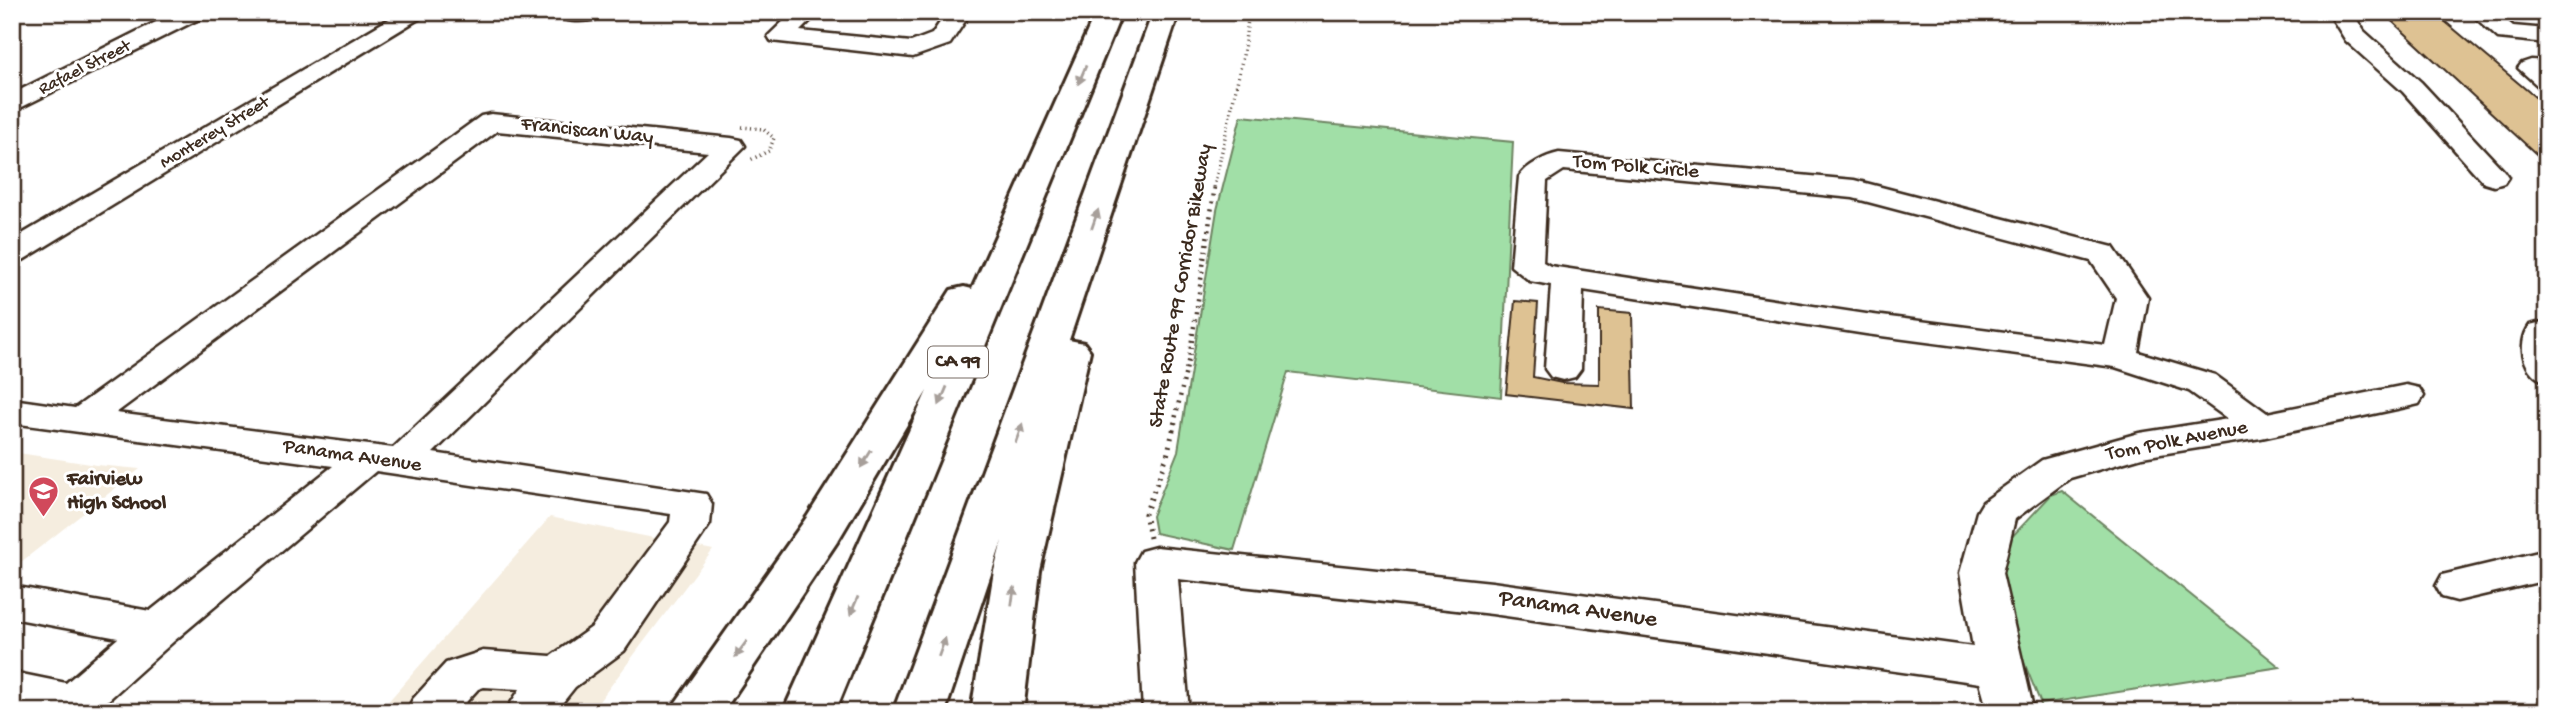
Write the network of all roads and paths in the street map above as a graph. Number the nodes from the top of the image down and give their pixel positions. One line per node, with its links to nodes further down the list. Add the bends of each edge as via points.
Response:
1 (195, 12): 17 (street, Rafael Street)
2 (418, 12): 22 (street, Monterey Street)
3 (492, 12): 12 (path)
4 (562, 12): 13 (street)
5 (807, 12): 6 (street, via 780,36 913,50 941,39)
6 (959, 12)
7 (1109, 12): 21 (highway, CA 99, one-way to 21)
8 (1166, 12): 24 (highway, one-way to 8)
9 (1249, 12): 34 (path, State Route 99 Corridor Bikeway, via 1219,156 1190,353 1167,456 1145,514)
10 (2340, 12): 20 (street, via 2355,36 2412,87)
11 (2481, 12): 14 (street, via 2507,33)
12 (517, 14)
13 (588, 14)
14 (2547, 36)
15 (2547, 69): 16 (street, via 2531,68)
16 (2547, 81)
17 (12, 104)
18 (732, 127): 19 (path, via 763,129 775,142 764,155)
19 (740, 164)
20 (2494, 177)
21 (1020, 216): 45 (highway, one-way to 45, via 979,274 823,528); 46 (highway, CA 99, one-way to 46)
22 (12, 254)
23 (1567, 279): 26 (street, Tom Polk Circle); 26 (street, Tom Polk Circle, via 1527,267 1533,177 1559,161 1854,189 2102,254 2132,298); 27 (street)
24 (1069, 292): 47 (highway, one-way to 24); 48 (highway, one-way to 24, via 1017,571 1081,311)
25 (2543, 332): 28 (street, via 2543,367)
26 (2120, 357): 32 (street, Tom Polk Circle, via 2203,383)
27 (1563, 369)
28 (2547, 371)
29 (2406, 396): 32 (street, Tom Polk Avenue)
30 (12, 411): 31 (street, Panama Avenue)
31 (81, 421): 33 (street, Panama Avenue); 33 (street, Franciscan Way, via 491,122 731,146)
32 (2261, 426): 39 (street, Tom Polk Avenue, via 2139,445 2056,468 1997,512 1981,573)
33 (383, 461): 38 (street); 40 (street, Panama Avenue, via 692,504 690,524 608,639)
34 (1156, 562): 39 (street, Panama Avenue, via 1492,598); 49 (street)
35 (2547, 565): 36 (street)
36 (2456, 586)
37 (12, 602): 38 (street)
38 (158, 629): 42 (street)
39 (1999, 668): 50 (street, Tom Polk Avenue)
40 (559, 674): 43 (street, via 482,669 462,676); 44 (street)
41 (12, 690): 42 (street)
42 (69, 707)
43 (429, 712)
44 (528, 712)
45 (695, 712)
46 (809, 712)
47 (919, 712)
48 (997, 712)
49 (1166, 712)
50 (2011, 712)

